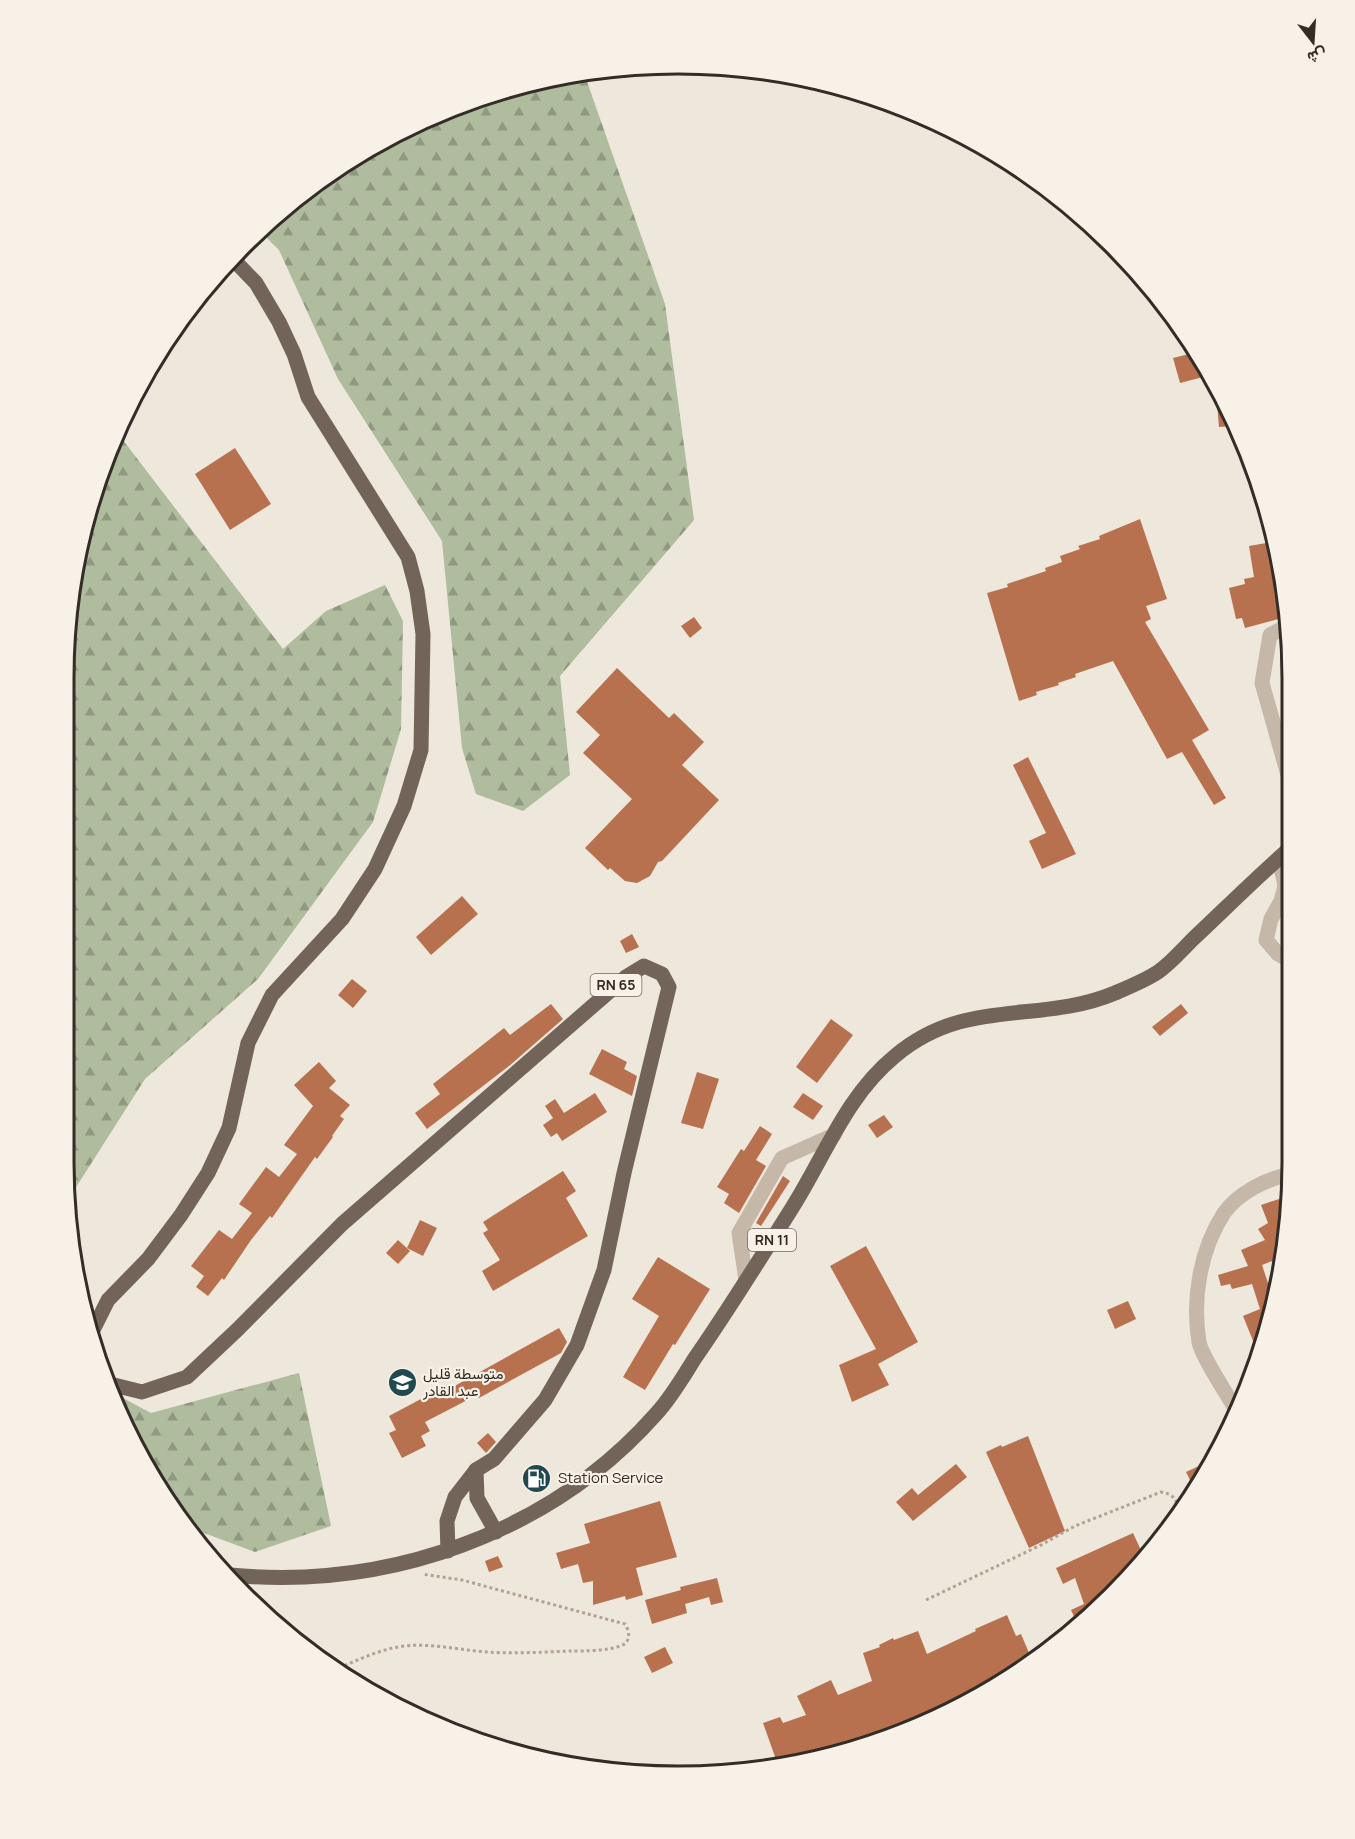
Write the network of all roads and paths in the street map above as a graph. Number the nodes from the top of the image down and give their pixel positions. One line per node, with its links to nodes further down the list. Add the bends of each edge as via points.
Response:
1 (237, 264): 10 (main road, via 256,283 279,322 308,397 408,557 423,634 421,750 404,806 375,869 342,919 272,995 248,1043 229,1128 208,1173 148,1259 108,1300)
2 (1279, 630): 3 (street, via 1270,635 1262,683)
3 (1282, 754)
4 (1282, 856): 7 (main road, RN 11, via 1157,972 1114,994 1066,1006 961,1021 925,1035 873,1075)
5 (1282, 897): 6 (street, via 1271,918 1266,940)
6 (1282, 956)
7 (834, 1134): 9 (main road, RN 11); 9 (street, via 782,1158 739,1233)
8 (1281, 1176): 12 (street, via 1248,1191 1225,1212 1209,1244 1197,1286 1199,1344)
9 (747, 1280): 15 (main road, RN 11, via 660,1411 634,1438 573,1488)
10 (96, 1324)
11 (116, 1386): 13 (main road, RN 65, via 142,1392 186,1377 342,1224 626,977 644,966 662,974 669,987 604,1270 577,1345 545,1400 494,1459)
12 (1232, 1402)
13 (476, 1470): 15 (main road, via 477,1498); 16 (main road, via 455,1497 447,1521)
14 (1177, 1502): 19 (path, via 1170,1493 1161,1492 1075,1526)
15 (496, 1532): 16 (main road, RN 11)
16 (448, 1551): 18 (main road, RN 11, via 319,1578)
17 (417, 1573): 20 (path, via 462,1580 625,1624 628,1640 622,1646 583,1651 488,1652 431,1645 402,1646)
18 (238, 1576)
19 (926, 1600)
20 (345, 1666)

